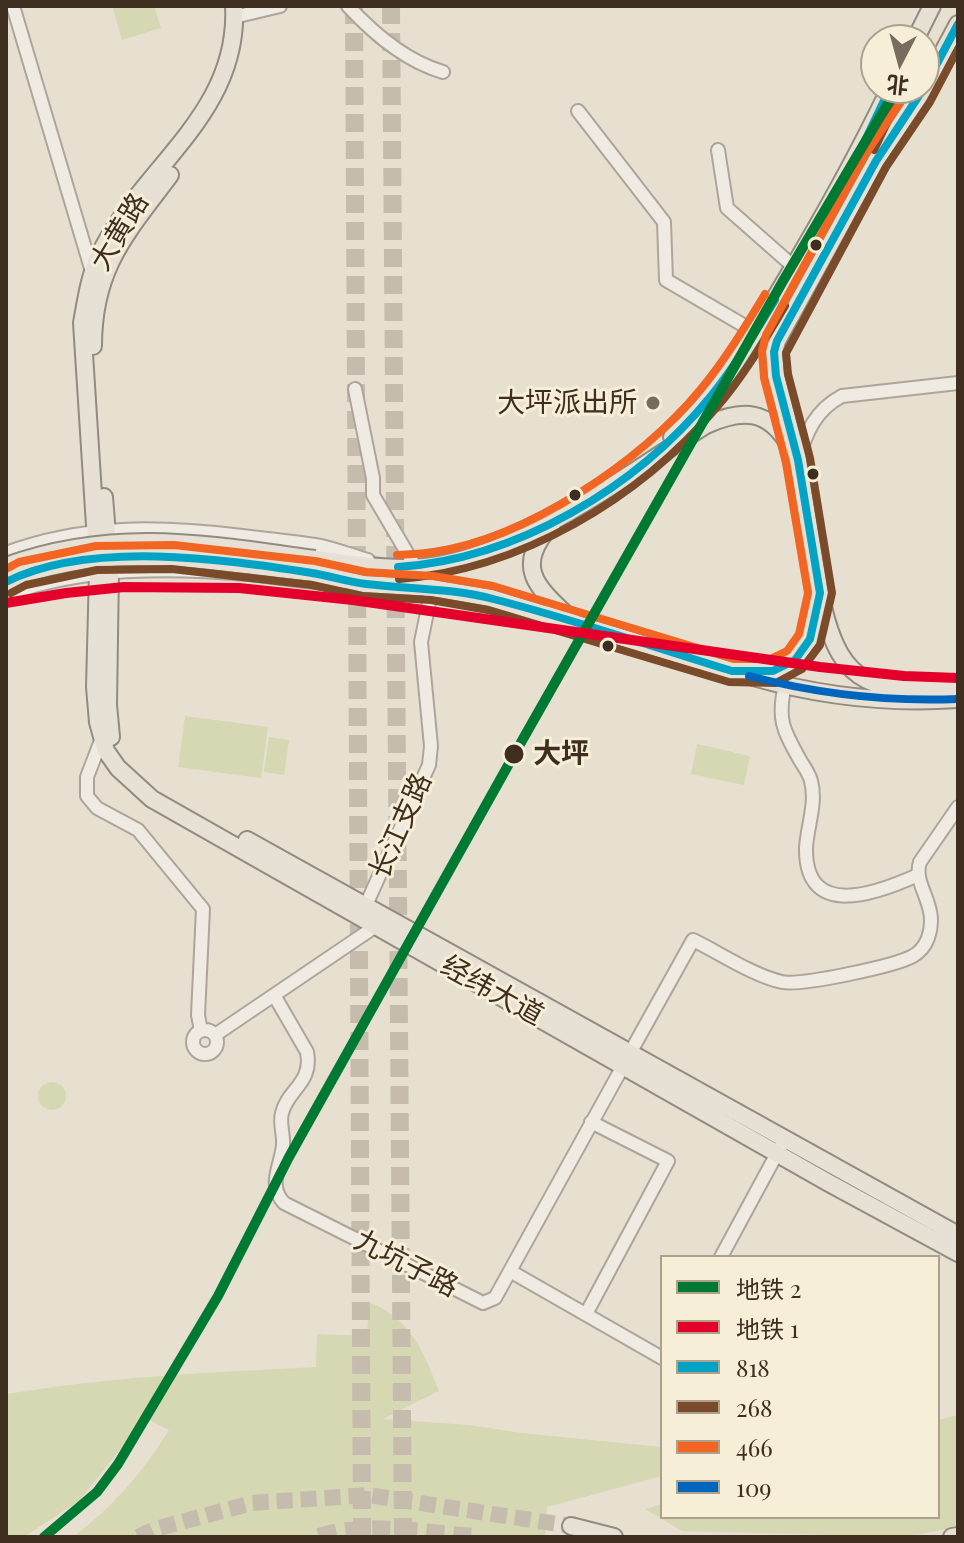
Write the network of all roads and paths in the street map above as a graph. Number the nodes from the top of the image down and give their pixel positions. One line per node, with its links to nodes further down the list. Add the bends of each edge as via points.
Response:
1 (13, 6): 13 (street)
2 (280, 6): 5 (street)
3 (348, 6): 8 (street, via 419,65)
4 (932, 6): 6 (main road)
5 (240, 11): 13 (main road, 大黄路, via 238,65 228,91)
6 (923, 24)
7 (958, 24): 17 (main road, via 777,341 776,376)
8 (443, 72)
9 (882, 104): 12 (main road)
10 (578, 111): 14 (street, via 664,222 666,280)
11 (718, 150): 12 (street, via 727,208)
12 (794, 267): 14 (main road)
13 (98, 278): 20 (main road, 大黄路, via 82,323)
14 (755, 332): 18 (main road, via 699,411)
15 (958, 383): 17 (street, via 842,396 814,419)
16 (355, 389): 26 (street, via 373,495)
17 (798, 460): 18 (main road, via 775,426 746,414 706,425); 32 (main road)
18 (638, 467): 19 (main road)
19 (559, 517): 26 (main road, via 457,561); 34 (main road, via 537,541 532,572 548,598)
20 (101, 530): 21 (street); 25 (street, via 207,532 316,545); 27 (main road, 经纬大道)
21 (57, 537): 22 (street); 28 (street, via 71,547 75,558 68,574)
22 (6, 553)
23 (6, 566): 24 (main road, bridge, via 124,541 200,543)
24 (314, 566): 25 (main road); 29 (main road, bridge, via 96,558); 30 (main road)
25 (390, 566): 26 (main road)
26 (416, 568)
27 (104, 572): 28 (street); 30 (street, via 189,570 312,584); 39 (main road, 经纬大道); 40 (main road, 经纬大道, via 95,696)
28 (58, 580): 33 (street)
29 (6, 582)
30 (364, 584): 31 (main road)
31 (432, 588): 34 (main road, via 491,598); 43 (street, 长江支路, via 421,642 431,746 423,782)
32 (820, 593): 35 (main road, via 810,639 795,660 773,671); 37 (main road, via 829,630 852,672 889,687)
33 (6, 595)
34 (576, 624): 35 (main road)
35 (732, 671): 36 (main road)
36 (785, 685): 38 (main road, via 891,701); 42 (street, via 782,724 812,786 806,851 820,890 839,896 876,893)
37 (958, 687)
38 (958, 699)
39 (108, 720): 40 (street); 43 (main road, 经纬大道, via 124,763 155,790)
40 (102, 740): 44 (main road, 经纬大道, via 118,768 152,799); 46 (street, via 87,777 87,796 138,830 203,909)
41 (958, 807): 42 (street, via 920,862)
42 (918, 875): 48 (street, 九坑子路, via 930,906 930,933 919,952 898,962 787,983 693,940)
43 (366, 905): 48 (main road, 经纬大道)
44 (376, 926): 45 (street); 48 (main road, 经纬大道)
45 (274, 995): 47 (street); 54 (street, 九坑子路, via 309,1062 282,1111 278,1197 483,1303 495,1298)
46 (201, 1031): 47 (street); 47 (street, via 194,1044 201,1052 215,1048)
47 (215, 1035)
48 (626, 1059): 49 (street, 九坑子路); 50 (main road, 经纬大道)
49 (591, 1122): 54 (street, 九坑子路); 55 (street, via 668,1161)
50 (781, 1146): 51 (main road, 经纬大道); 52 (main road, 经纬大道); 53 (street)
51 (958, 1235)
52 (958, 1253)
53 (722, 1255)
54 (510, 1271): 55 (street)
55 (586, 1314): 56 (street)
56 (660, 1357)
57 (571, 1526): 59 (main road)
58 (958, 1536): 60 (main road)
59 (614, 1537)
60 (952, 1537)

